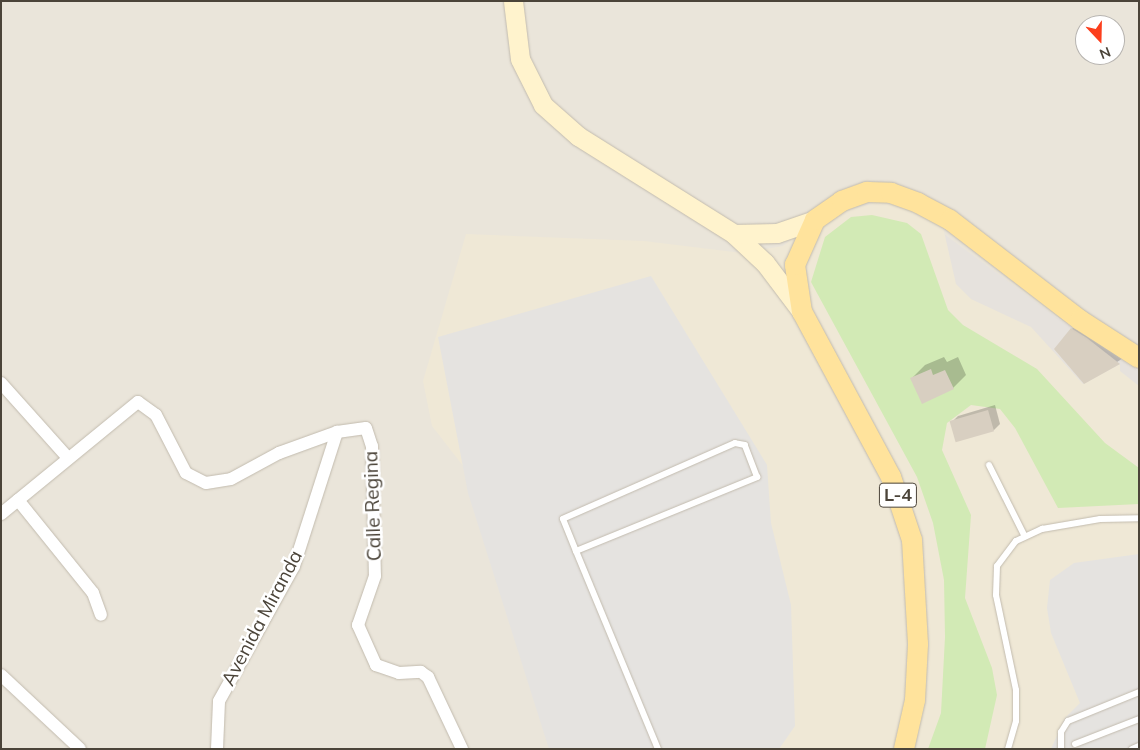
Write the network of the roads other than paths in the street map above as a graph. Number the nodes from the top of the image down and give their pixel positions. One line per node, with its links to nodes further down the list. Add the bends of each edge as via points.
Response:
1 (514, 1): 3 (main road, via 520,59 543,105 578,136)
2 (815, 220): 3 (main road, via 777,233); 4 (main road, L-4, via 795,265); 5 (main road, via 842,201 867,192 891,193 918,203 950,220 1080,320)
3 (734, 234): 4 (main road, via 765,263)
4 (802, 312): 25 (main road, L-4, via 891,477 912,540 918,644 915,700)
5 (1139, 358)
6 (1, 383): 8 (street)
7 (337, 432): 8 (street, Calle Regina, via 279,453 231,479 206,482 186,473 156,415 138,402); 22 (street, Avenida Miranda, via 294,566 219,701); 23 (street, Calle Regina, via 358,426 371,435 375,576 358,615 363,640 376,665 399,673 421,672 428,677)
8 (68, 458): 10 (street)
9 (989, 465): 13 (lane)
10 (18, 500): 11 (street); 15 (street, via 93,593)
11 (1, 514)
12 (1139, 518): 13 (lane, via 1100,519)
13 (1025, 537): 26 (lane, via 1016,541 997,566 996,596 1016,690 1016,721)
14 (576, 551): 14 (lane, via 563,520 735,443 745,445 757,477); 24 (lane)
15 (101, 614)
16 (1, 675): 21 (street)
17 (1139, 692): 27 (lane, via 1068,721 1061,732)
18 (1139, 719): 19 (lane)
19 (1076, 744)
20 (1139, 746): 28 (lane)
21 (80, 749)
22 (217, 749)
23 (462, 749)
24 (658, 749)
25 (904, 749)
26 (1008, 749)
27 (1061, 749)
28 (1132, 749)

